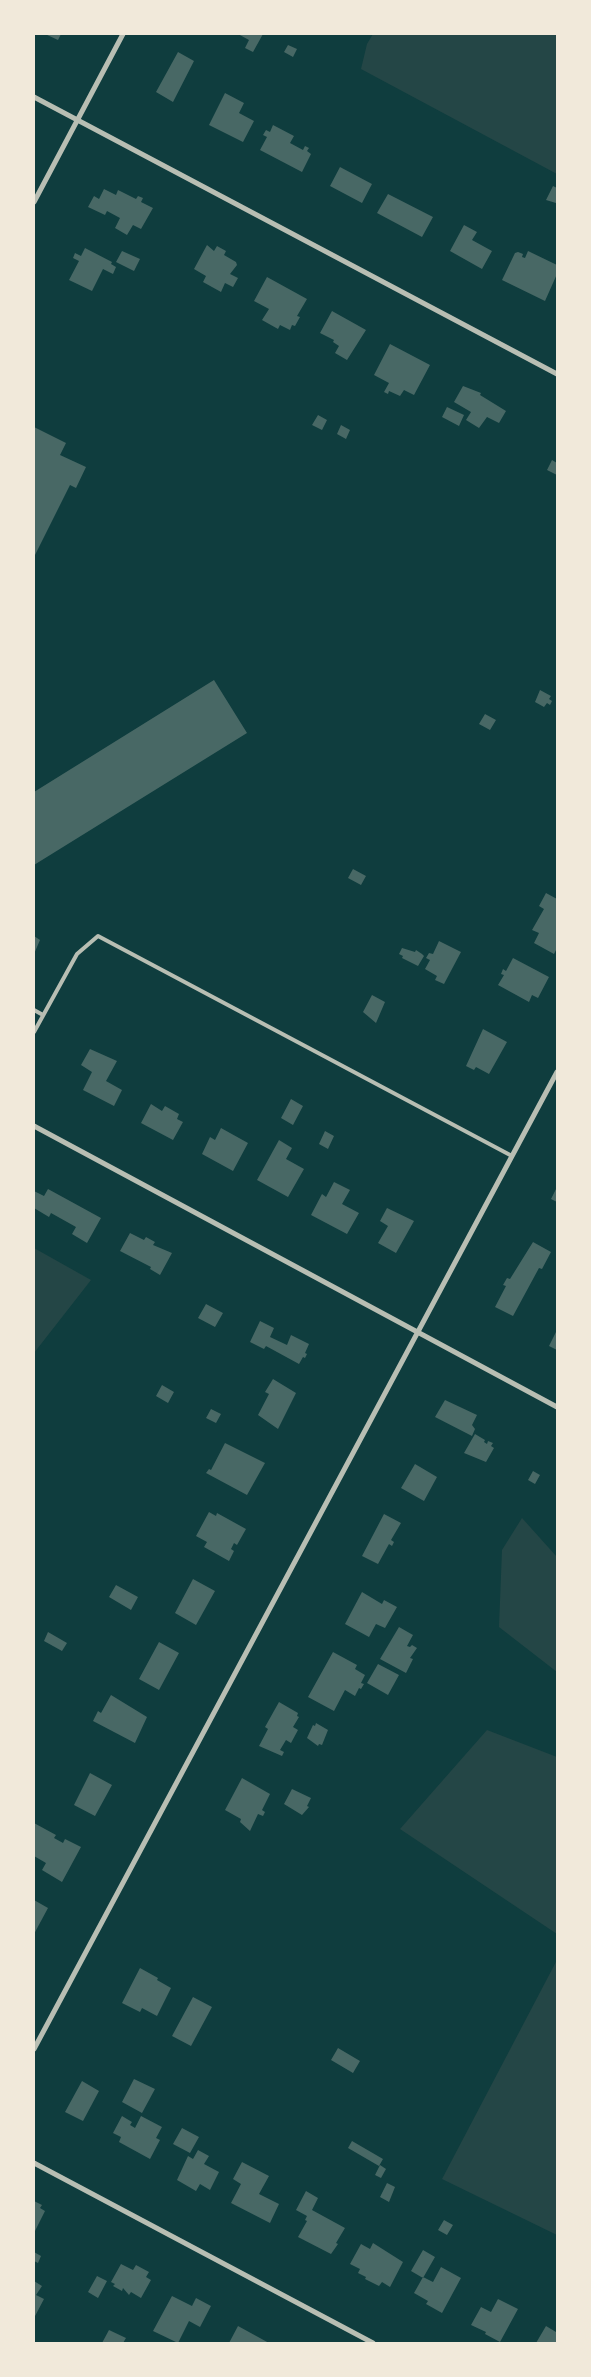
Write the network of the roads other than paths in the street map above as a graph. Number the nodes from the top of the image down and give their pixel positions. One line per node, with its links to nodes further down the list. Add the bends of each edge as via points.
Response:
1 (123, 34): 3 (street)
2 (34, 97): 3 (street)
3 (78, 121): 4 (street); 5 (street)
4 (34, 202)
5 (557, 374)
6 (34, 1010): 7 (lane)
7 (43, 1015): 8 (lane); 11 (lane, via 77,954 98,936)
8 (34, 1032)
9 (557, 1072): 11 (street)
10 (34, 1126): 12 (street)
11 (512, 1156): 12 (street)
12 (418, 1333): 13 (street); 14 (street)
13 (557, 1407)
14 (34, 2049)
15 (34, 2163): 16 (street)
16 (373, 2343)

